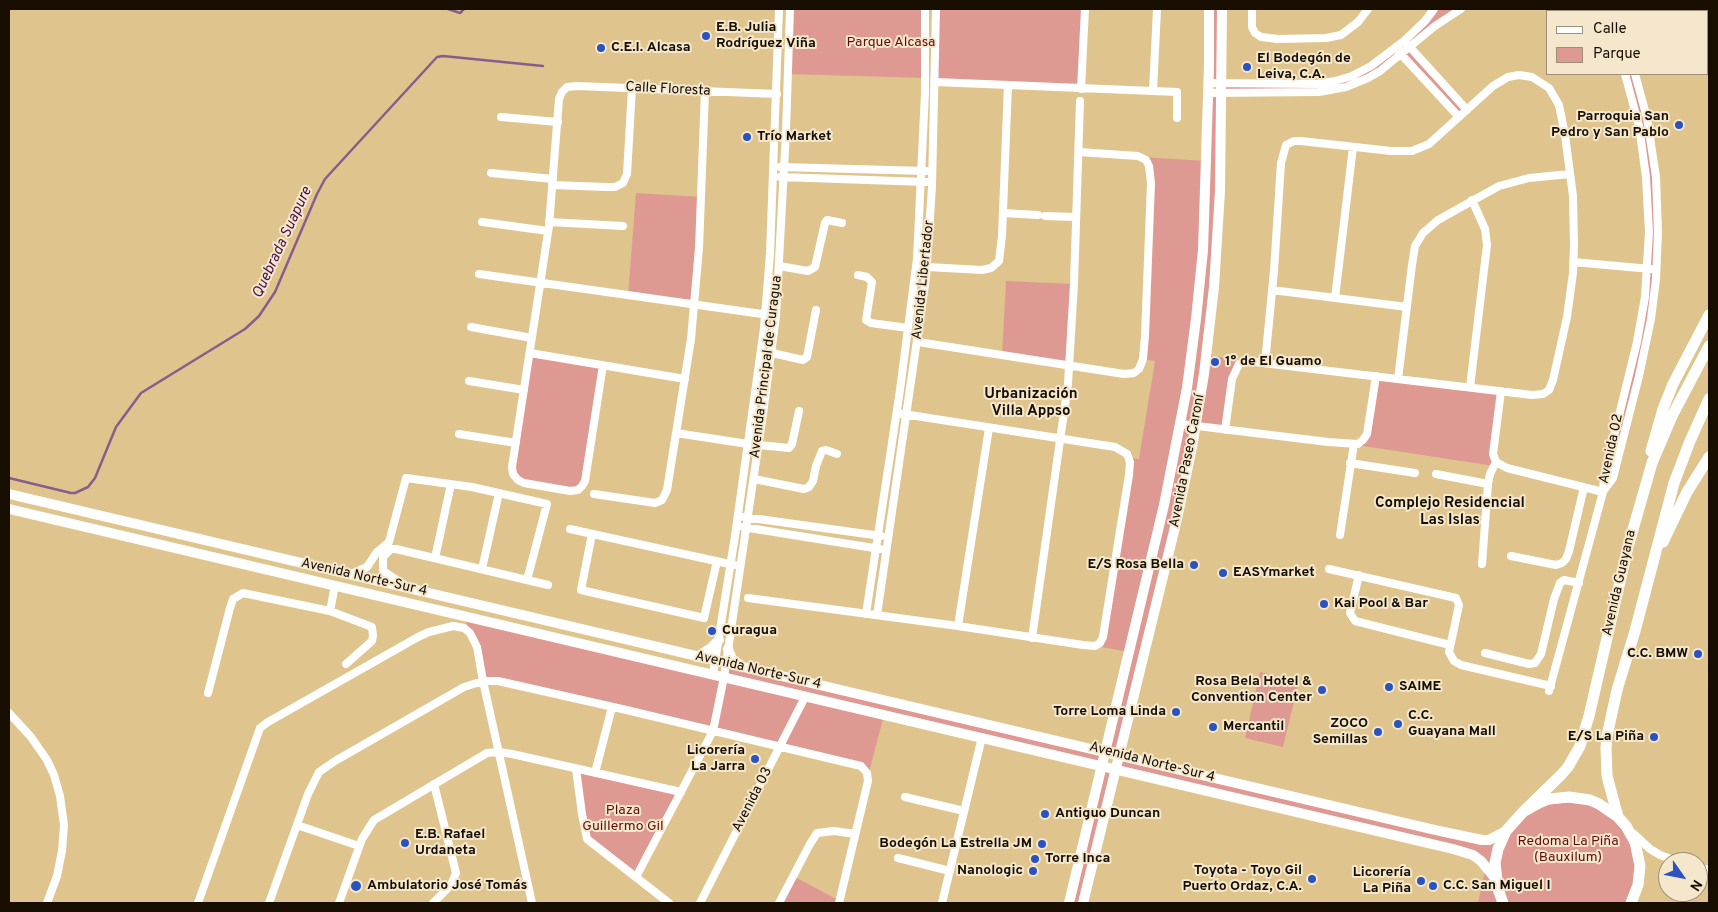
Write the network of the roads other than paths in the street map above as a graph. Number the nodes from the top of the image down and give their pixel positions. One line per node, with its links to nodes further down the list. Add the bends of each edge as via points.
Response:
1 (779, 9): 27 (street, Avenida Principal de Curagua)
2 (790, 9): 37 (street, Avenida Principal de Curagua)
3 (925, 9): 38 (street, Avenida Libertador)
4 (936, 9): 19 (street, Avenida Libertador)
5 (1084, 9): 24 (street)
6 (1158, 9): 26 (street)
7 (1209, 9): 22 (main road, Avenida Paseo Caroní)
8 (1222, 9): 23 (main road, Avenida Paseo Caroní)
9 (1252, 9): 10 (street, via 1255,33 1261,38 1278,39 1341,35)
10 (1368, 9)
11 (1434, 9): 13 (street)
12 (1461, 9): 14 (street)
13 (1404, 41): 14 (street); 15 (street)
14 (1410, 47): 16 (street); 29 (street)
15 (1396, 48): 16 (street); 23 (street, via 1361,72 1327,83)
16 (1402, 54): 23 (street, via 1368,78 1332,91); 31 (street)
17 (1625, 75): 57 (street, Avenida 02, via 1639,126 1646,177)
18 (1635, 75): 58 (street, Avenida 02, via 1647,118 1656,178)
19 (936, 82): 20 (street); 39 (street, Avenida Libertador)
20 (1008, 85): 24 (street); 48 (street)
21 (632, 88): 25 (street, Calle Floresta); 33 (street, Calle Floresta, via 570,86 559,99); 44 (street, via 624,183 607,188)
22 (1208, 88): 23 (street); 91 (main road, Avenida Paseo Caroní, via 1202,250)
23 (1222, 88): 92 (main road, Avenida Paseo Caroní, via 1215,268)
24 (1081, 89): 26 (street)
25 (705, 91): 27 (street, Calle Floresta); 64 (street)
26 (1153, 91): 32 (street, via 1177,92)
27 (776, 94): 36 (street, Avenida Principal de Curagua)
28 (1080, 101): 35 (street)
29 (1467, 110): 31 (street); 41 (street, via 1508,77 1525,75 1541,82 1553,93 1559,105)
30 (501, 116): 33 (street)
31 (1459, 117): 34 (street, via 1429,144 1412,152)
32 (1178, 118)
33 (558, 122): 44 (street)
34 (1353, 147): 62 (street, via 1301,141 1290,142 1284,148); 63 (street)
35 (1079, 152): 49 (street); 79 (street, via 1138,156 1149,166 1145,336 1142,363 1134,373)
36 (774, 166): 37 (street); 42 (street, Avenida Principal de Curagua)
37 (784, 167): 38 (street); 43 (street, Avenida Principal de Curagua)
38 (922, 171): 39 (street); 45 (street, Avenida Libertador)
39 (933, 172): 46 (street, Avenida Libertador)
40 (492, 173): 44 (street)
41 (1570, 174): 47 (street, via 1509,182); 54 (street)
42 (773, 177): 43 (street); 67 (street, Avenida Principal de Curagua)
43 (784, 177): 45 (street); 55 (street, Avenida Principal de Curagua)
44 (553, 182): 53 (street)
45 (921, 182): 46 (street); 71 (street, Avenida Libertador, via 917,259)
46 (932, 182): 56 (street, Avenida Libertador)
47 (1472, 200): 65 (street, via 1428,227 1419,239); 84 (street, via 1485,229 1487,245)
48 (1003, 213): 49 (street); 56 (street, via 1001,253 994,266 982,270)
49 (1076, 217): 79 (street)
50 (482, 222): 53 (street)
51 (842, 223): 55 (street, via 827,220 824,223 815,267 808,271)
52 (623, 226): 53 (street)
53 (548, 227): 61 (street)
54 (1573, 262): 57 (street); 86 (street, via 1568,317 1551,387 1538,395)
55 (779, 266): 69 (street, Avenida Principal de Curagua)
56 (927, 267): 73 (street, Avenida Libertador)
57 (1648, 268): 58 (street); 112 (street, Avenida 02, via 1641,324)
58 (1657, 269): 112 (street, Avenida 02, via 1639,376 1613,478)
59 (480, 274): 61 (street)
60 (858, 275): 71 (street, via 867,276 872,282 866,320)
61 (540, 283): 64 (street); 72 (street)
62 (1272, 290): 63 (street); 77 (street)
63 (1335, 298): 65 (street)
64 (694, 305): 67 (street); 81 (street)
65 (1407, 306): 82 (street)
66 (816, 310): 76 (street, via 807,357 803,360)
67 (765, 315): 69 (street); 99 (street, Avenida Principal de Curagua)
68 (1709, 315): 116 (main road, via 1663,409)
69 (776, 316): 76 (street, Avenida Principal de Curagua)
70 (471, 327): 72 (street)
71 (908, 328): 89 (street, Avenida Libertador)
72 (532, 338): 75 (street)
73 (918, 342): 79 (street); 90 (street, Avenida Libertador)
74 (1709, 346): 116 (main road, Avenida Guayana, via 1672,416)
75 (530, 353): 78 (street); 85 (street)
76 (772, 353): 101 (street, Avenida Principal de Curagua)
77 (1265, 363): 80 (street); 94 (street, via 1246,361 1237,367 1230,388)
78 (603, 365): 81 (street); 98 (street, via 585,482 580,489 570,491 518,480 512,470)
79 (1070, 366): 97 (street)
80 (1376, 376): 82 (street); 100 (street, via 1367,434 1361,442)
81 (685, 379): 95 (street)
82 (1398, 379): 84 (street)
83 (469, 382): 85 (street)
84 (1470, 387): 86 (street)
85 (524, 390): 98 (street)
86 (1501, 391): 104 (street, via 1493,454)
87 (1709, 399): 137 (main road, Avenida Guayana, via 1674,483)
88 (799, 411): 101 (street, via 789,448)
89 (896, 413): 90 (street); 125 (street, Avenida Libertador)
90 (907, 415): 93 (street); 126 (street, Avenida Libertador)
91 (1181, 424): 92 (street); 172 (main road, Avenida Paseo Caroní)
92 (1196, 426): 94 (street); 174 (main road, Avenida Paseo Caroní, via 1177,518)
93 (989, 428): 97 (street); 153 (street)
94 (1225, 430): 100 (street)
95 (676, 433): 99 (street); 115 (street, via 667,490 660,501 650,503)
96 (459, 434): 98 (street)
97 (1060, 439): 155 (street); 155 (street, via 1119,449 1129,458 1129,475 1102,640 1092,647)
98 (516, 443)
99 (748, 444): 118 (street, Avenida Principal de Curagua)
100 (1354, 444): 105 (street)
101 (759, 445): 108 (street, Avenida Principal de Curagua)
102 (837, 454): 108 (street, via 826,450 822,452 813,481 804,489)
103 (1709, 457): 137 (main road, via 1687,492)
104 (1496, 462): 110 (street); 111 (street, via 1507,468)
105 (1350, 463): 106 (street); 124 (street)
106 (1415, 472)
107 (1436, 474): 110 (street)
108 (754, 478): 119 (street, Avenida Principal de Curagua)
109 (451, 484): 113 (street); 129 (street, via 406,478 390,540); 131 (street)
110 (1488, 484): 134 (street)
111 (1584, 487): 112 (street); 130 (street, via 1569,551 1562,563 1556,565)
112 (1603, 492): 144 (street)
113 (499, 493): 138 (street); 143 (street, via 547,504)
114 (9, 494): 141 (main road, Avenida Norte-Sur 4)
115 (594, 494)
116 (1640, 499): 194 (main road, Avenida Guayana, via 1580,746 1568,766)
117 (9, 509): 146 (main road, Avenida Norte-Sur 4)
118 (738, 516): 119 (street); 120 (street, Avenida Principal de Curagua)
119 (748, 518): 121 (street, Avenida Principal de Curagua); 125 (street)
120 (736, 526): 121 (street); 133 (street, Avenida Principal de Curagua)
121 (747, 528): 127 (street); 135 (street, Avenida Principal de Curagua)
122 (570, 529): 123 (street)
123 (592, 534): 132 (street); 132 (street, via 580,590 704,618)
124 (1340, 535)
125 (878, 536): 126 (street); 127 (street, Avenida Libertador)
126 (888, 538): 128 (street, Avenida Libertador)
127 (876, 548): 128 (street); 150 (street, Avenida Libertador)
128 (887, 550): 151 (street, Avenida Libertador)
129 (381, 553): 131 (street, via 396,548); 136 (street); 140 (street)
130 (1511, 556)
131 (435, 558): 138 (street)
132 (717, 561): 133 (street)
133 (730, 564): 135 (street); 156 (street, Avenida Principal de Curagua)
134 (1482, 564)
135 (741, 566): 158 (street, Avenida Principal de Curagua)
136 (367, 567): 140 (street); 141 (street)
137 (1651, 568): 195 (main road, Avenida Guayana, via 1607,736 1607,776)
138 (482, 569): 143 (street)
139 (1329, 569): 142 (street)
140 (383, 571): 147 (street)
141 (350, 574): 147 (main road, Avenida Norte-Sur 4)
142 (1359, 576): 157 (street, via 1350,613 1355,621); 157 (street, via 1456,598 1460,606)
143 (527, 580): 145 (street)
144 (1579, 583): 157 (street, via 1550,689 1461,665 1451,658); 159 (street, via 1564,580 1560,583 1541,654 1535,663)
145 (548, 585)
146 (336, 586): 149 (street); 152 (main road, Avenida Norte-Sur 4)
147 (414, 590): 160 (main road, Avenida Norte-Sur 4)
148 (748, 598): 150 (street)
149 (330, 611): 162 (street, via 372,627 372,641); 168 (street, via 243,593 236,597 230,608)
150 (866, 614): 151 (street)
151 (877, 615): 153 (street)
152 (466, 616): 154 (street); 165 (main road, Avenida Norte-Sur 4)
153 (958, 626): 155 (street)
154 (467, 630): 167 (street, via 475,640); 206 (street, via 454,626 428,632 260,728)
155 (1032, 638)
156 (719, 640): 160 (main road); 161 (street, Avenida Principal de Curagua)
157 (1450, 645)
158 (728, 649): 163 (street, Avenida Principal de Curagua); 164 (main road, via 732,658)
159 (1485, 653)
160 (697, 657): 161 (main road, Avenida Norte-Sur 4)
161 (716, 661): 163 (main road, Avenida Norte-Sur 4); 165 (street, Avenida Principal de Curagua)
162 (346, 664)
163 (726, 664): 164 (main road, Avenida Norte-Sur 4); 166 (street, Avenida Principal de Curagua)
164 (744, 668): 177 (main road, Avenida Norte-Sur 4)
165 (713, 674): 166 (main road, Avenida Norte-Sur 4)
166 (724, 677): 169 (main road, Avenida Norte-Sur 4); 173 (street, Avenida Principal de Curagua)
167 (483, 680): 170 (street); 178 (street); 196 (street, via 464,687 323,768 313,781)
168 (208, 693)
169 (805, 697): 175 (main road, Avenida Norte-Sur 4); 176 (street, Avenida 03)
170 (612, 707): 173 (street); 187 (street)
171 (9, 714): 205 (street, via 47,760 60,796 64,825 62,852)
172 (1111, 730): 177 (main road, via 1100,742); 179 (main road, Avenida Paseo Caroní)
173 (713, 731): 176 (street); 191 (street, Avenida Principal de Curagua)
174 (1123, 734): 180 (main road, Avenida Paseo Caroní); 181 (main road, via 1129,750)
175 (982, 737): 182 (main road, Avenida Norte-Sur 4); 193 (street)
176 (780, 746): 198 (street, via 856,764 867,772 868,781); 212 (street, Avenida 03)
177 (1085, 747): 179 (main road, Avenida Norte-Sur 4)
178 (499, 752): 185 (street); 190 (street, via 482,755); 210 (street)
179 (1106, 752): 180 (main road, Avenida Norte-Sur 4); 183 (main road, Avenida Paseo Caroní)
180 (1118, 755): 181 (main road, Avenida Norte-Sur 4); 184 (main road, Avenida Paseo Caroní)
181 (1141, 760): 197 (main road, Avenida Norte-Sur 4, via 1473,838 1489,840)
182 (1088, 762): 183 (main road, Avenida Norte-Sur 4); 188 (main road, via 1097,771)
183 (1102, 765): 184 (main road, Avenida Norte-Sur 4); 188 (main road, Avenida Paseo Caroní)
184 (1115, 768): 186 (main road, Avenida Norte-Sur 4); 189 (main road, Avenida Paseo Caroní)
185 (576, 769): 187 (street); 203 (street, via 587,839)
186 (1129, 772): 189 (main road, via 1119,774); 204 (main road, Avenida Norte-Sur 4, via 1453,848 1473,855)
187 (595, 773): 191 (street)
188 (1098, 782): 216 (main road, Avenida Paseo Caroní)
189 (1112, 782): 217 (main road, Avenida Paseo Caroní)
190 (434, 784): 199 (street, via 374,820); 209 (street, via 456,873 451,885)
191 (680, 792): 203 (street, Avenida Principal de Curagua)
192 (905, 797): 193 (street)
193 (964, 811): 202 (street)
194 (1523, 812): 195 (main road, via 1549,799 1569,797 1595,802); 197 (main road, Avenida Guayana)
195 (1622, 821): 200 (street); 219 (main road, Avenida Guayana, via 1635,842 1640,866)
196 (297, 824): 199 (street); 207 (street)
197 (1506, 830): 204 (main road, via 1498,849)
198 (855, 834): 213 (street, via 817,833); 214 (street)
199 (359, 846): 208 (street)
200 (1658, 854)
201 (898, 858): 202 (street)
202 (950, 871): 215 (street)
203 (636, 877): 211 (street)
204 (1495, 878): 218 (main road)
205 (47, 903)
206 (198, 903)
207 (269, 903)
208 (339, 903)
209 (432, 903)
210 (532, 903)
211 (669, 903)
212 (700, 903)
213 (779, 903)
214 (839, 903)
215 (942, 903)
216 (1069, 903)
217 (1083, 903)
218 (1503, 903)
219 (1631, 903)

